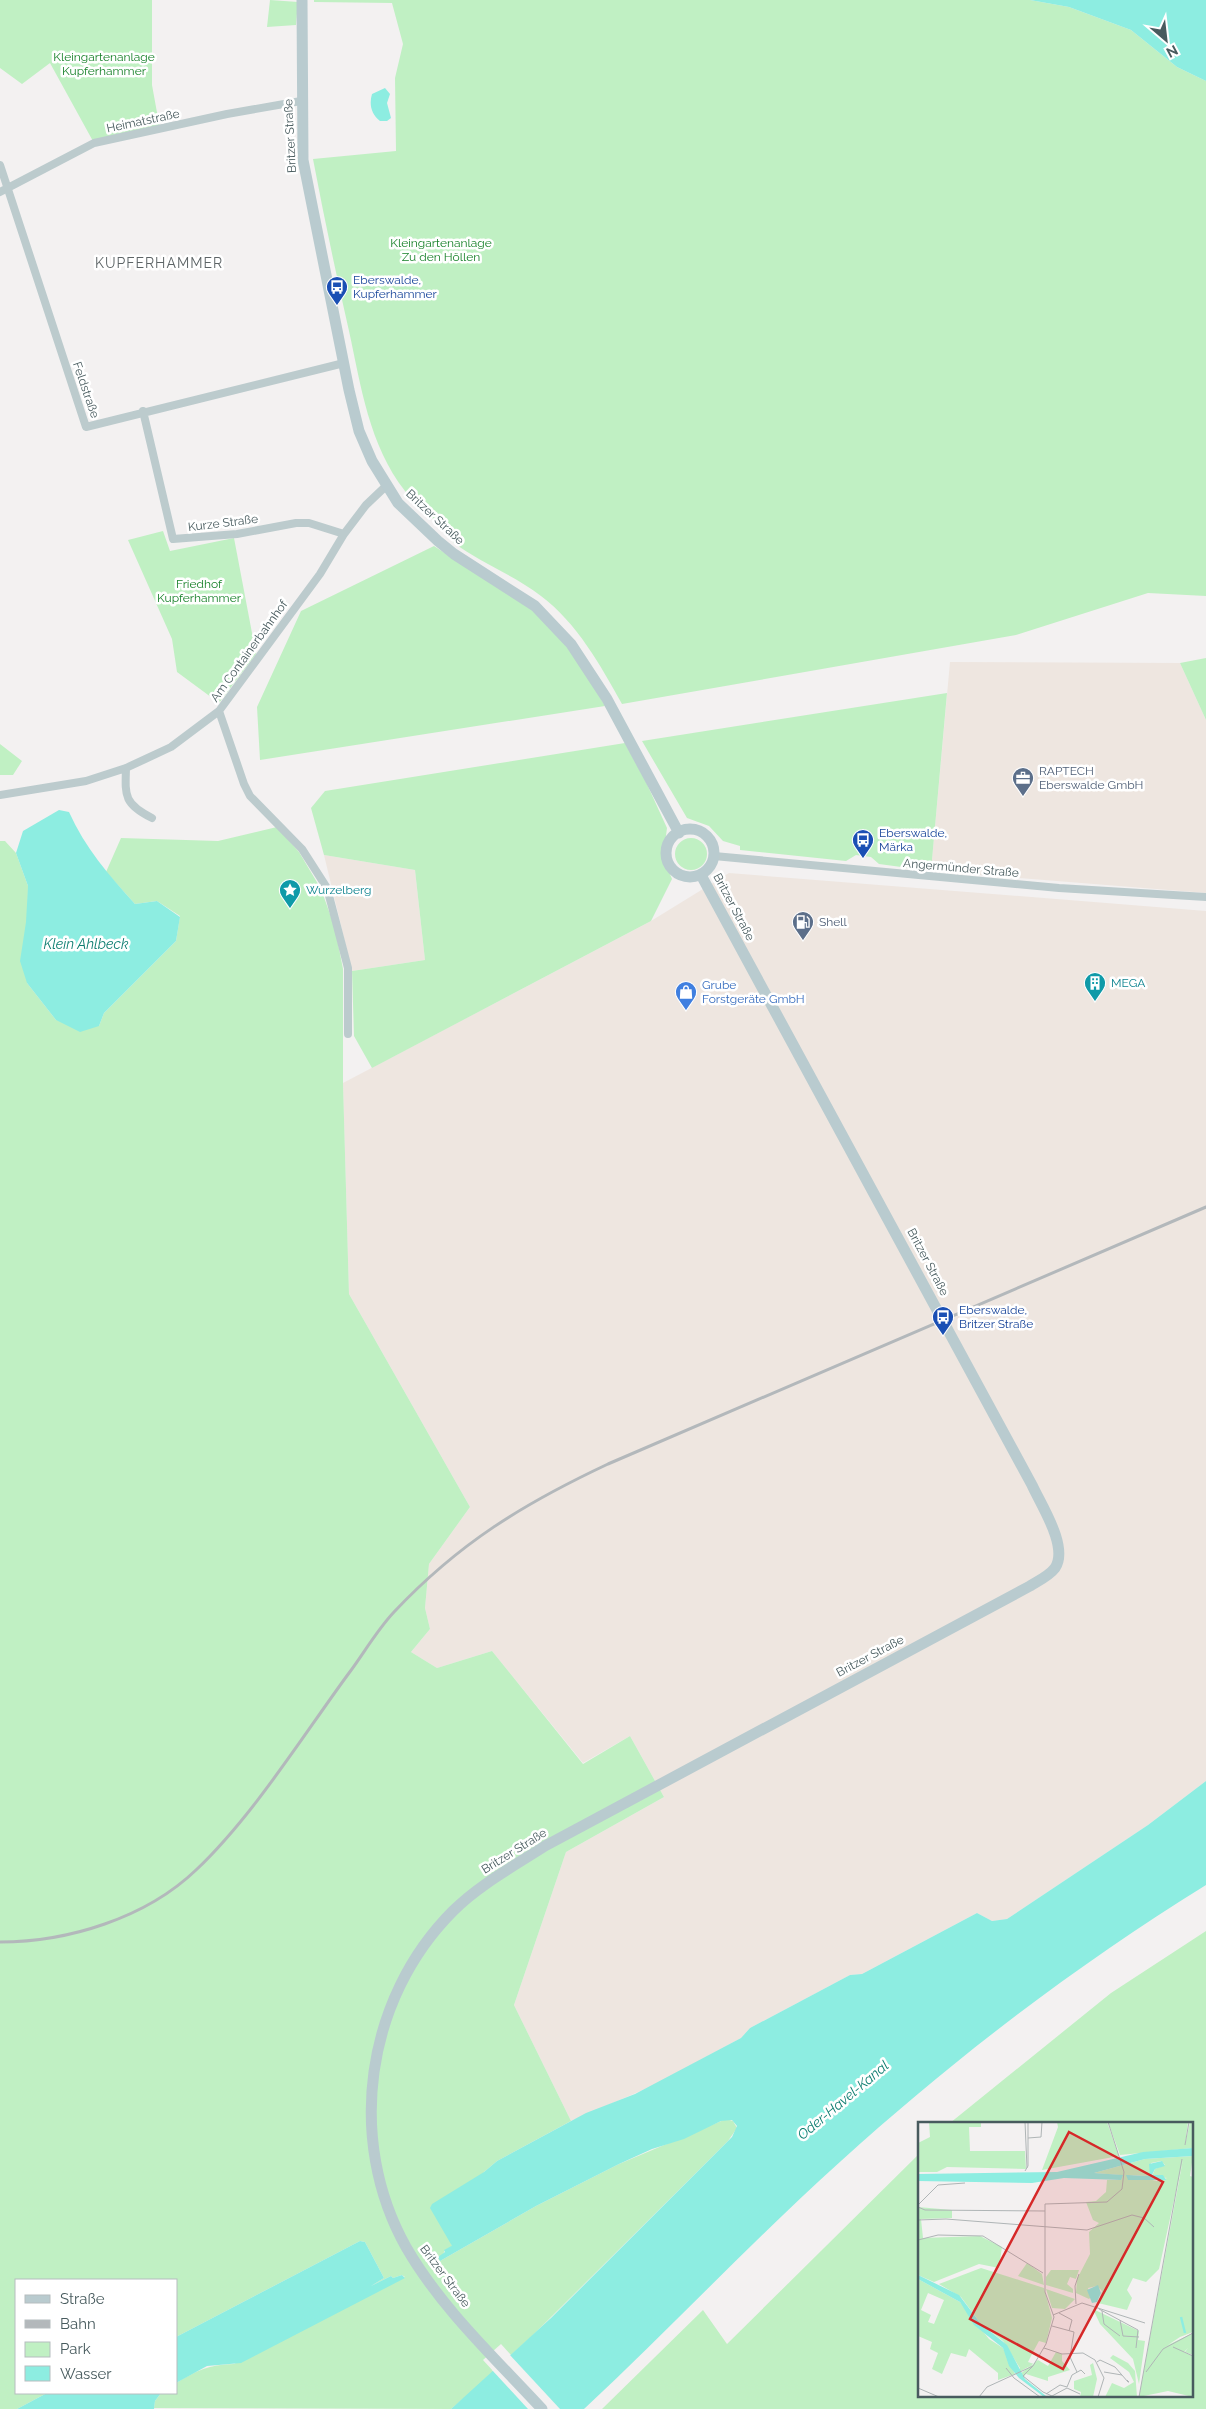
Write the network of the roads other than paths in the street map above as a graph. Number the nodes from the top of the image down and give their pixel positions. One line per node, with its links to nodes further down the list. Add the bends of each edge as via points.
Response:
1 (302, 0): 2 (main road, Britzer Straße)
2 (301, 101): 4 (street, Heimatstraße, via 94,143); 5 (main road, Britzer Straße, via 303,160)
3 (0, 165): 4 (street, Feldstraße)
4 (4, 190): 6 (street, Feldstraße, via 86,427)
5 (344, 363): 6 (street, Feldstraße); 7 (main road, Britzer Straße, via 359,431)
6 (144, 411): 8 (street, Kurze Straße, via 173,539 236,534 303,523)
7 (386, 486): 8 (street, Am Containerbahnhof, via 366,505); 13 (main road, Britzer Straße, via 398,503 438,541 535,606 571,644 607,699)
8 (344, 534): 9 (street, Am Containerbahnhof, via 320,574)
9 (219, 711): 10 (street, Am Containerbahnhof, via 171,748); 17 (street, via 250,796 302,848 327,888 348,968)
10 (126, 768): 11 (street, Am Containerbahnhof, via 86,781); 12 (street, via 126,796 136,810)
11 (0, 795)
12 (152, 818)
13 (679, 833): 14 (main road, Britzer Straße, via 693,830 707,836); 15 (main road, Britzer Straße, via 667,848 670,866 686,877)
14 (714, 856): 15 (main road, Britzer Straße, via 710,867); 16 (street, Angermünder Straße, via 1049,887)
15 (701, 875): 18 (main road, Britzer Straße, via 1032,1484 1058,1542 1059,1555 1055,1567 1030,1586 545,1846 499,1874 453,1911 418,1954 393,2001 380,2038 370,2115 378,2173 397,2228 421,2271)
16 (1206, 897)
17 (348, 1034)
18 (542, 2409)

